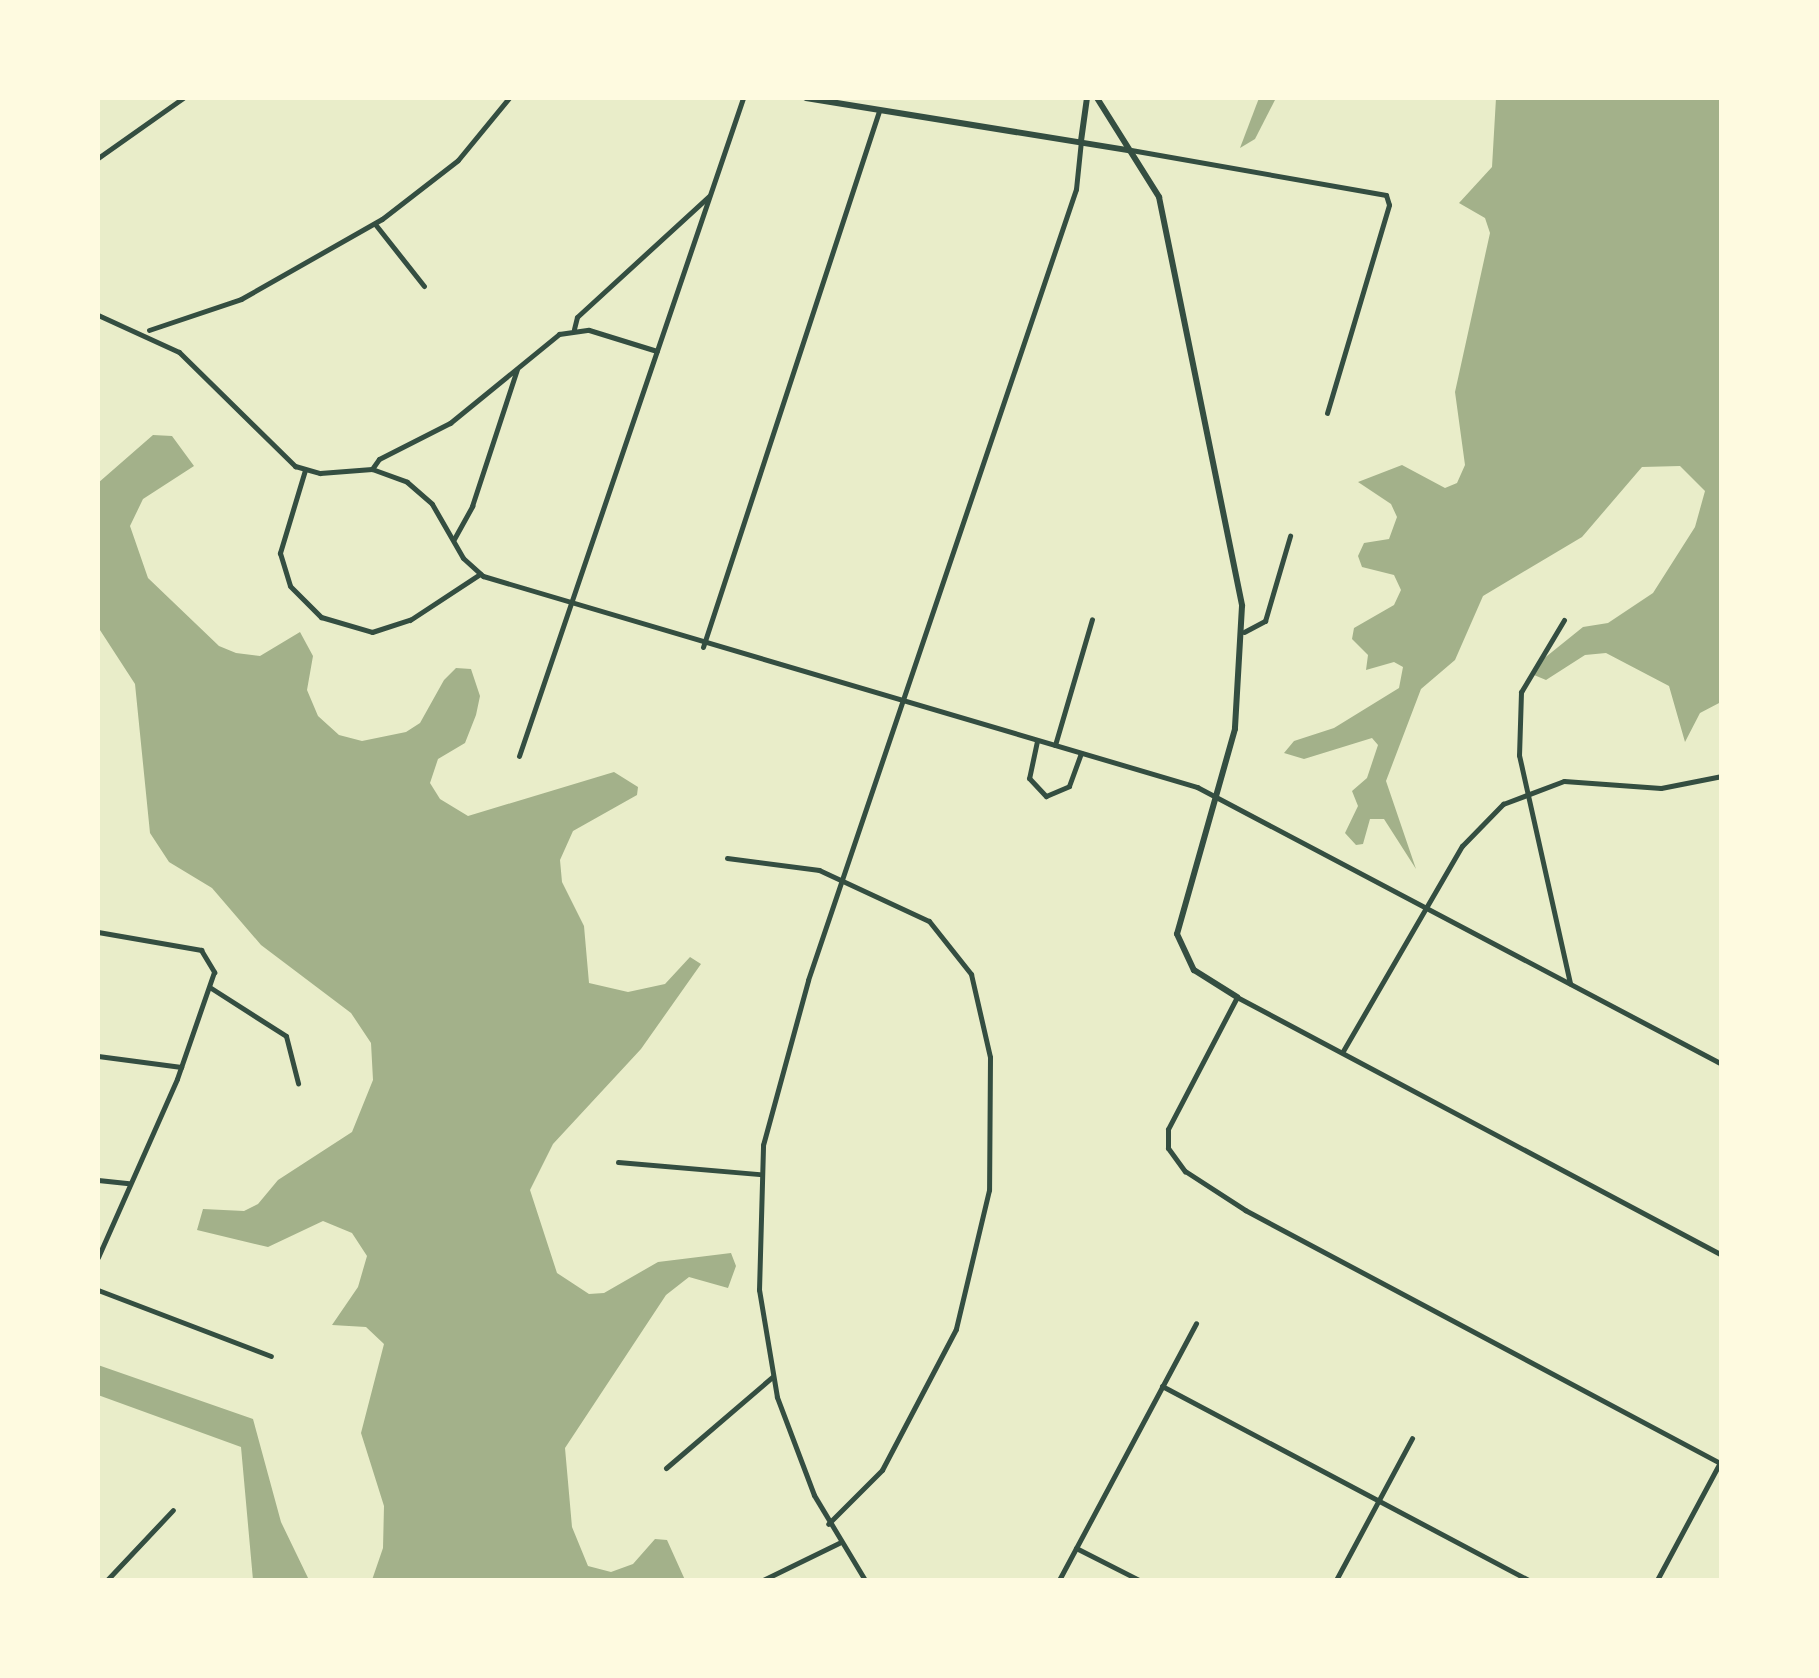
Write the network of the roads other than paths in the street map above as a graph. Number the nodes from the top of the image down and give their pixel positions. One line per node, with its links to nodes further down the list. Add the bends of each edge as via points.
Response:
1 (183, 98): 10 (street)
2 (509, 98): 12 (street, via 458,160)
3 (743, 98): 11 (street)
4 (806, 98): 7 (street)
5 (1087, 98): 8 (street)
6 (1097, 98): 9 (street)
7 (880, 108): 8 (street); 29 (street)
8 (1081, 141): 9 (street); 30 (street, via 1076,189)
9 (1130, 150): 19 (street, via 1350,186 1388,199); 28 (street, via 1152,179 1162,210)
10 (98, 158)
11 (710, 195): 15 (street, via 588,306); 17 (street)
12 (375, 224): 13 (street); 16 (street, via 242,300)
13 (424, 286)
14 (98, 314): 16 (street)
15 (574, 330): 17 (street); 18 (street, via 551,338)
16 (146, 332): 20 (street, via 179,352 278,452)
17 (657, 351): 25 (street)
18 (518, 366): 21 (street, via 448,424 380,459); 23 (street, via 472,506)
19 (1327, 413)
20 (306, 470): 21 (street); 24 (street, via 280,553 290,586 321,617 372,632 424,612)
21 (372, 470): 23 (street, via 420,492)
22 (1290, 536): 28 (street, via 1265,621)
23 (454, 539): 24 (street)
24 (480, 574): 25 (street)
25 (571, 606): 29 (street); 34 (street)
26 (1092, 618): 32 (street)
27 (1564, 620): 36 (street, via 1521,692)
28 (1244, 632): 37 (street, via 1236,729)
29 (704, 646): 30 (street)
30 (904, 703): 31 (street); 39 (street)
31 (1036, 740): 32 (street); 33 (street, via 1029,778 1046,796 1069,786)
32 (1055, 746): 33 (street)
33 (1081, 753): 37 (street)
34 (518, 756)
35 (1722, 776): 36 (street, via 1661,788 1584,779)
36 (1524, 792): 40 (street, via 1471,832); 42 (street)
37 (1216, 795): 40 (street); 44 (street, via 1177,934 1194,970)
38 (728, 858): 39 (street, via 774,860)
39 (844, 880): 51 (street, via 784,1056); 66 (street, via 914,911 964,962 990,1057 992,1160 975,1264 944,1358 875,1480)
40 (1427, 906): 42 (street); 45 (street)
41 (98, 932): 43 (street, via 200,950 213,965)
42 (1570, 982): 47 (street)
43 (212, 988): 48 (street); 49 (street, via 286,1036)
44 (1237, 996): 45 (street); 62 (street, via 1167,1138 1185,1171 1255,1216)
45 (1343, 1051): 54 (street)
46 (98, 1056): 48 (street)
47 (1722, 1064)
48 (181, 1067): 53 (street)
49 (298, 1083)
50 (618, 1162): 51 (street)
51 (760, 1174): 59 (street, via 759,1290)
52 (98, 1180): 53 (street)
53 (129, 1183): 55 (street)
54 (1722, 1254)
55 (98, 1257)
56 (98, 1290): 58 (street)
57 (1196, 1323): 60 (street)
58 (271, 1356)
59 (772, 1377): 63 (street); 66 (street, via 794,1451)
60 (1162, 1386): 64 (street); 68 (street)
61 (1412, 1438): 64 (street)
62 (1721, 1462): 76 (street)
63 (666, 1468)
64 (1379, 1501): 74 (street); 75 (street)
65 (174, 1510): 69 (street)
66 (828, 1524): 67 (street)
67 (839, 1543): 70 (street); 71 (street)
68 (1076, 1548): 72 (street); 73 (street)
69 (107, 1580)
70 (763, 1580)
71 (865, 1580)
72 (1059, 1580)
73 (1139, 1580)
74 (1336, 1580)
75 (1528, 1580)
76 (1656, 1580)

